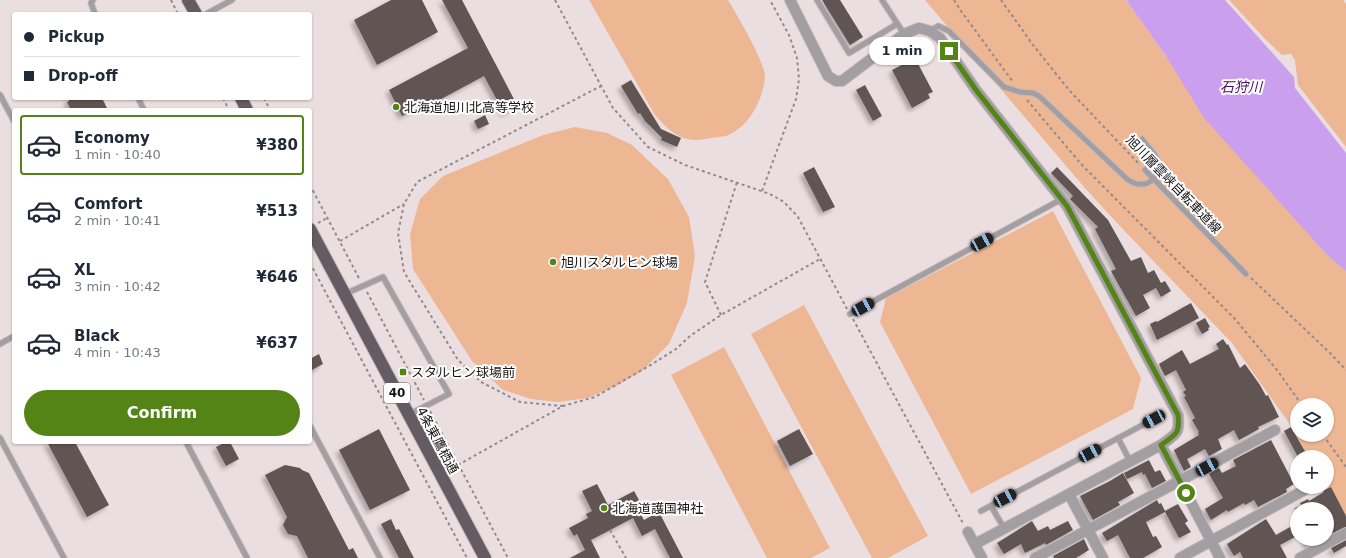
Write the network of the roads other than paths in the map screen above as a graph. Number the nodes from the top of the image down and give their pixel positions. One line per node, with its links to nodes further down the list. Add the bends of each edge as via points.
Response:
1 (93, 0): 7 (lane, via 91,3)
2 (188, 0): 8 (highway)
3 (230, 0): 9 (lane)
4 (790, 0): 12 (street, via 828,76 836,81 842,81)
5 (817, 0): 10 (lane, via 849,53)
6 (882, 0): 10 (lane)
7 (94, 12)
8 (195, 12)
9 (209, 12)
10 (897, 24): 12 (lane)
11 (930, 31): 12 (street, via 919,28); 17 (lane, via 938,26 949,31 1000,84 1008,89 1039,96 1133,183 1146,184); 18 (street, via 940,38 976,90)
12 (904, 34)
13 (0, 95): 14 (lane)
14 (12, 117)
15 (1142, 139): 17 (lane, via 1159,163 1160,168)
16 (1145, 170): 17 (lane, 旭川層雲峡自転車道線)
17 (1153, 179): 20 (lane, 旭川層雲峡自転車道線)
18 (1062, 199): 22 (lane); 32 (street, via 1178,415 1179,427 1176,434)
19 (312, 233): 21 (highway, 4条東鷹栖通 / 40)
20 (1246, 274)
21 (345, 295): 25 (highway, 4条東鷹栖通 / 40); 25 (lane, via 384,278 449,394)
22 (850, 314)
23 (12, 337): 24 (lane)
24 (0, 344)
25 (409, 414): 48 (highway, 4条東鷹栖通 / 40)
26 (1154, 419): 30 (lane)
27 (312, 430): 47 (lane)
28 (1275, 430): 34 (street)
29 (0, 438): 45 (lane)
30 (1118, 438): 33 (lane); 37 (lane)
31 (187, 444): 46 (lane)
32 (1161, 445): 33 (street); 34 (street)
33 (1130, 461): 35 (street)
34 (1179, 481): 40 (street); 43 (street)
35 (1069, 494): 39 (street); 40 (street)
36 (1297, 494): 43 (street)
37 (991, 506): 38 (lane); 39 (lane)
38 (981, 511)
39 (1004, 528): 44 (street)
40 (1088, 530): 50 (street); 51 (street)
41 (968, 532): 44 (street)
42 (1346, 533): 54 (street)
43 (1211, 541): 52 (street); 53 (street)
44 (974, 544): 49 (street)
45 (64, 558)
46 (247, 558)
47 (380, 558)
48 (485, 558)
49 (982, 558)
50 (1035, 558)
51 (1104, 558)
52 (1180, 558)
53 (1220, 558)
54 (1300, 558)

